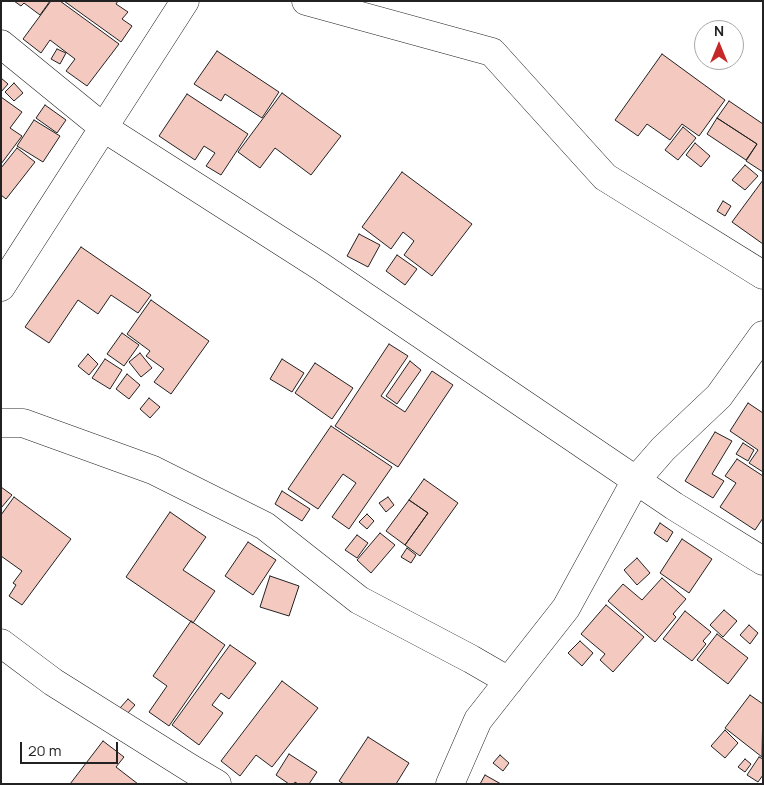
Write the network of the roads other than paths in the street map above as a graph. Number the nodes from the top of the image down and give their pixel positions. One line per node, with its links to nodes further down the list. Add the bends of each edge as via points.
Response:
1 (185, 1): 4 (street)
2 (306, 1): 5 (street, via 492,52 605,178)
3 (1, 44): 4 (street)
4 (104, 128): 6 (street); 9 (street, via 320,266)
5 (763, 274)
6 (1, 287)
7 (763, 334): 9 (street, via 719,396 663,449)
8 (1, 423): 12 (street, via 23,424 153,470 264,526 360,600)
9 (636, 480): 10 (street); 12 (street, via 566,608)
10 (763, 561)
11 (1, 643): 13 (street, via 53,682)
12 (509, 681): 14 (street, via 478,720)
13 (217, 784)
14 (450, 784)

